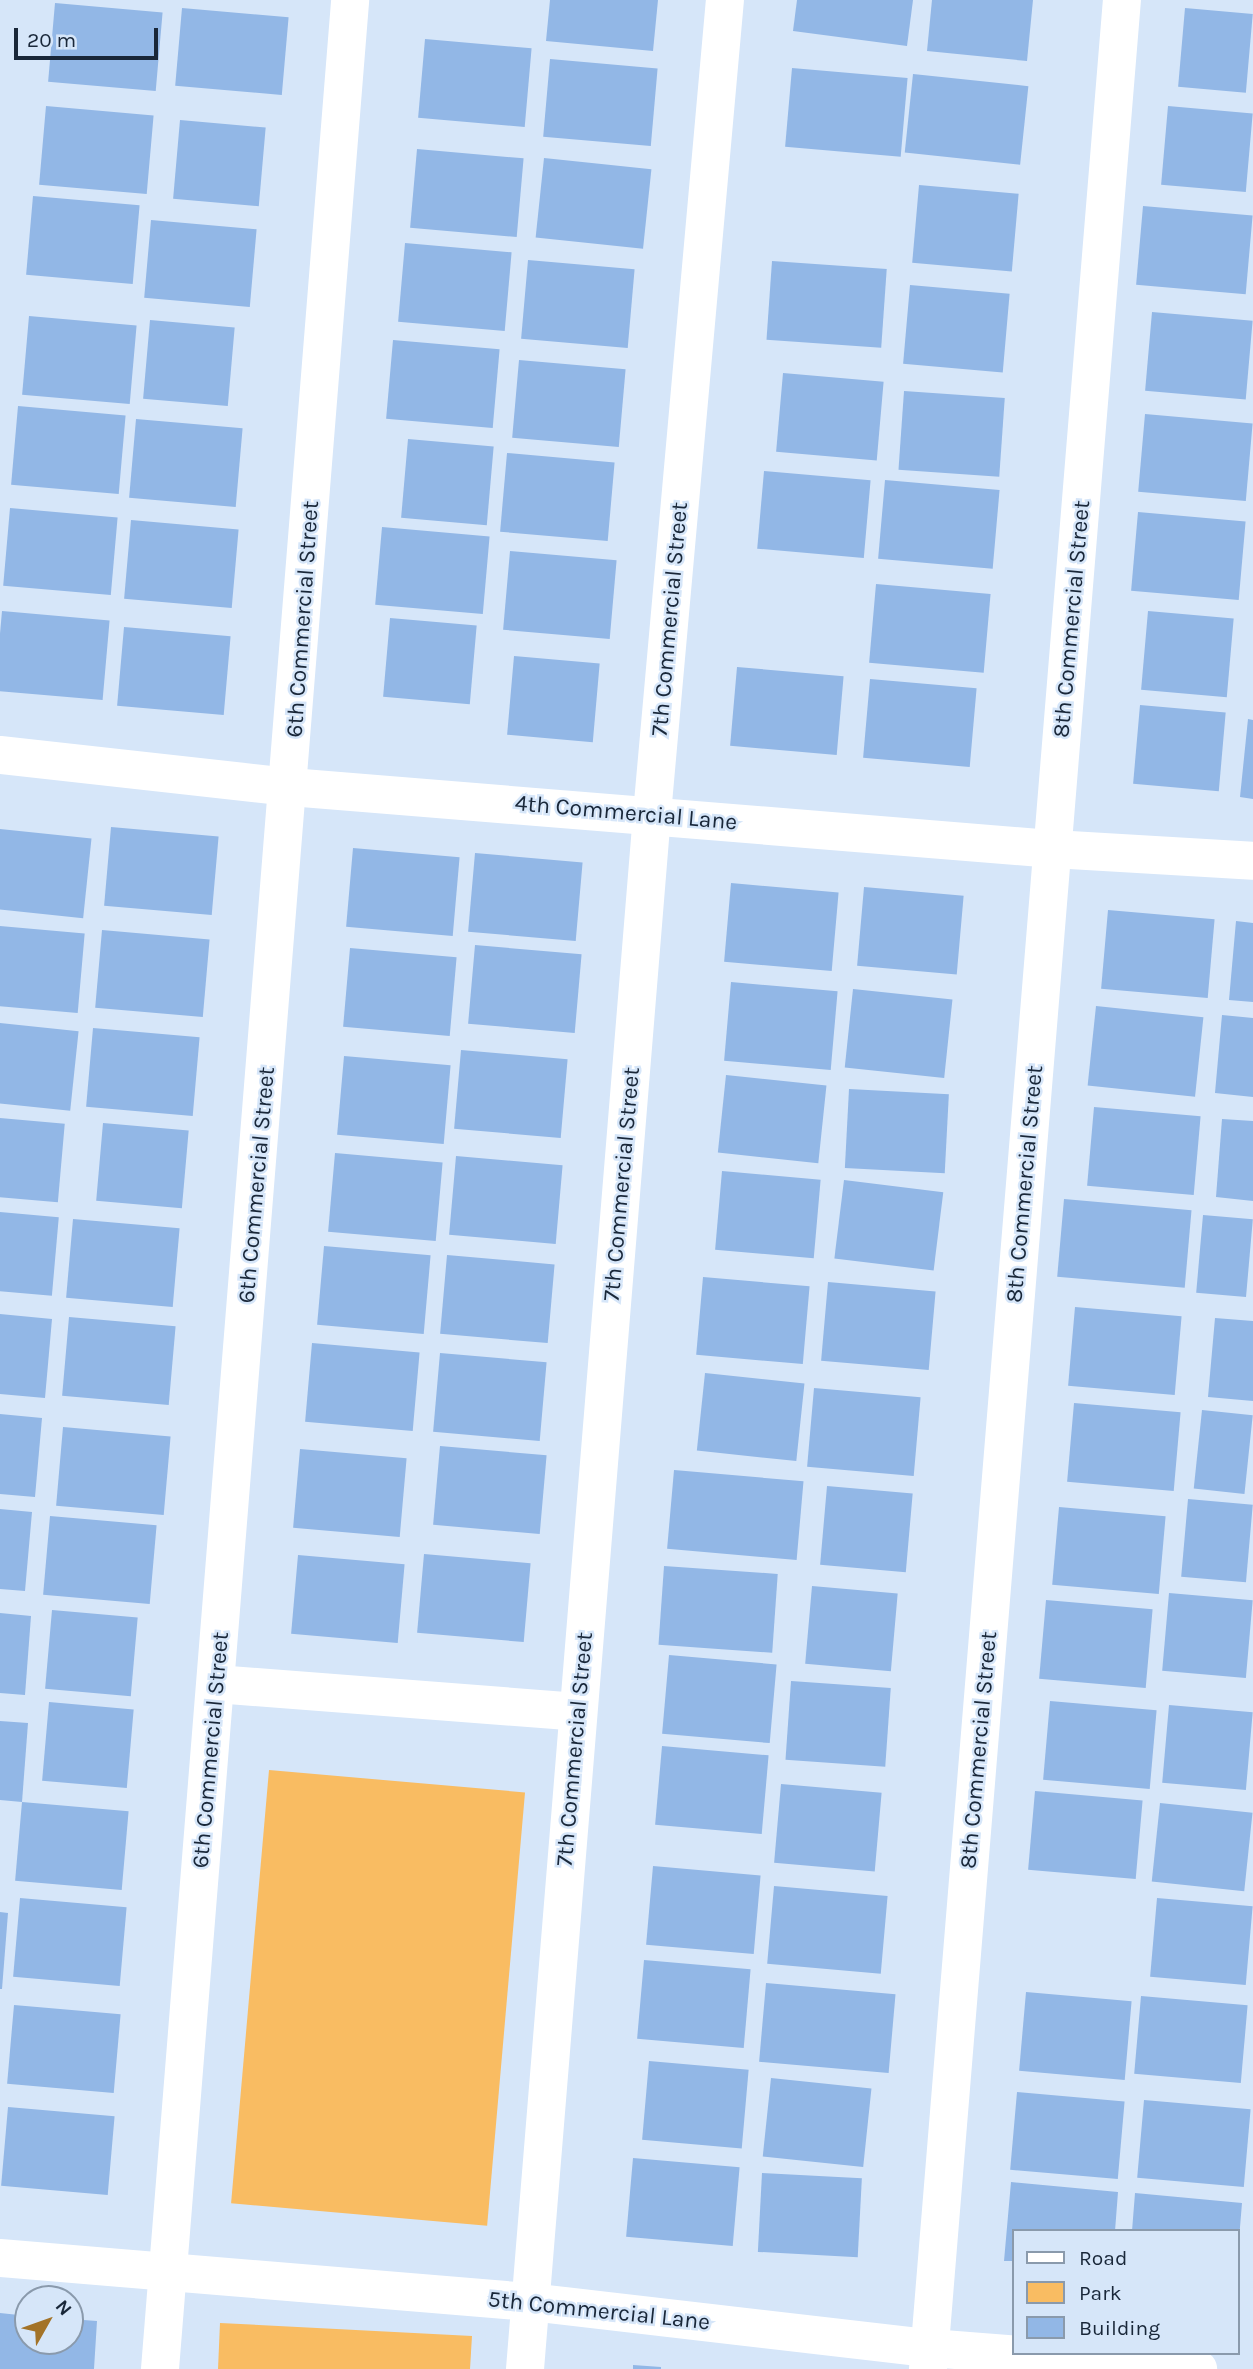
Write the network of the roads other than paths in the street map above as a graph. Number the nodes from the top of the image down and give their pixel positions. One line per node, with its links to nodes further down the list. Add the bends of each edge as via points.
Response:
1 (350, 0): 5 (street, 6th Commercial Street)
2 (725, 0): 6 (street, 7th Commercial Street)
3 (1122, 0): 7 (street, 8th Commercial Street)
4 (0, 755): 5 (street, 4th Commercial Lane)
5 (290, 788): 6 (street, 4th Commercial Lane); 9 (street, 6th Commercial Street)
6 (652, 814): 7 (street, 4th Commercial Lane); 10 (street, 7th Commercial Street)
7 (1053, 849): 8 (street, 4th Commercial Lane); 14 (street, 8th Commercial Street)
8 (1253, 861)
9 (216, 1684): 10 (street); 12 (street, 6th Commercial Street)
10 (578, 1712): 13 (street, 7th Commercial Street)
11 (0, 2258): 12 (street, 5th Commercial Lane)
12 (168, 2272): 13 (street, 5th Commercial Lane); 15 (street, 6th Commercial Street)
13 (530, 2302): 14 (street, 5th Commercial Lane); 16 (street, 7th Commercial Street)
14 (929, 2359): 17 (street, 5th Commercial Lane)
15 (160, 2369)
16 (525, 2369)
17 (1198, 2369)

